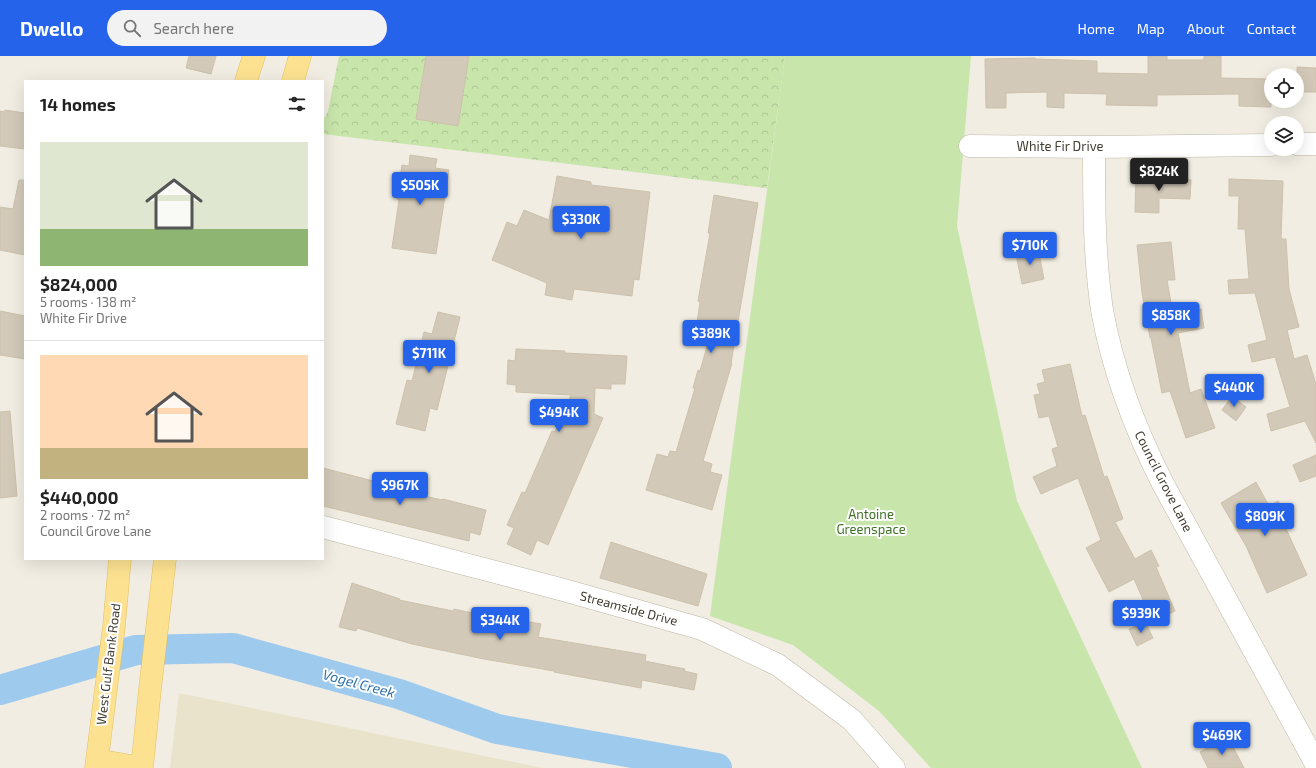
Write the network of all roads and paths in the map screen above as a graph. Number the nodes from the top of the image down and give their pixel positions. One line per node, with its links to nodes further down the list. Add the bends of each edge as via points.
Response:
1 (254, 56): 3 (main road)
2 (300, 56): 4 (main road)
3 (246, 80)
4 (292, 80)
5 (1264, 144): 9 (street, White Fir Drive)
6 (1304, 144): 7 (street)
7 (1316, 144)
8 (970, 146): 9 (street, White Fir Drive)
9 (1094, 147): 14 (street, Council Grove Lane, via 1094,211 1102,310 1111,350 1129,407 1163,484)
10 (324, 526): 16 (street, Streamside Drive, via 702,629 778,665 852,720)
11 (120, 560): 13 (main road, West Gulf Bank Road)
12 (165, 560): 15 (main road)
13 (96, 764): 15 (main road)
14 (1316, 764)
15 (142, 768)
16 (894, 768)

